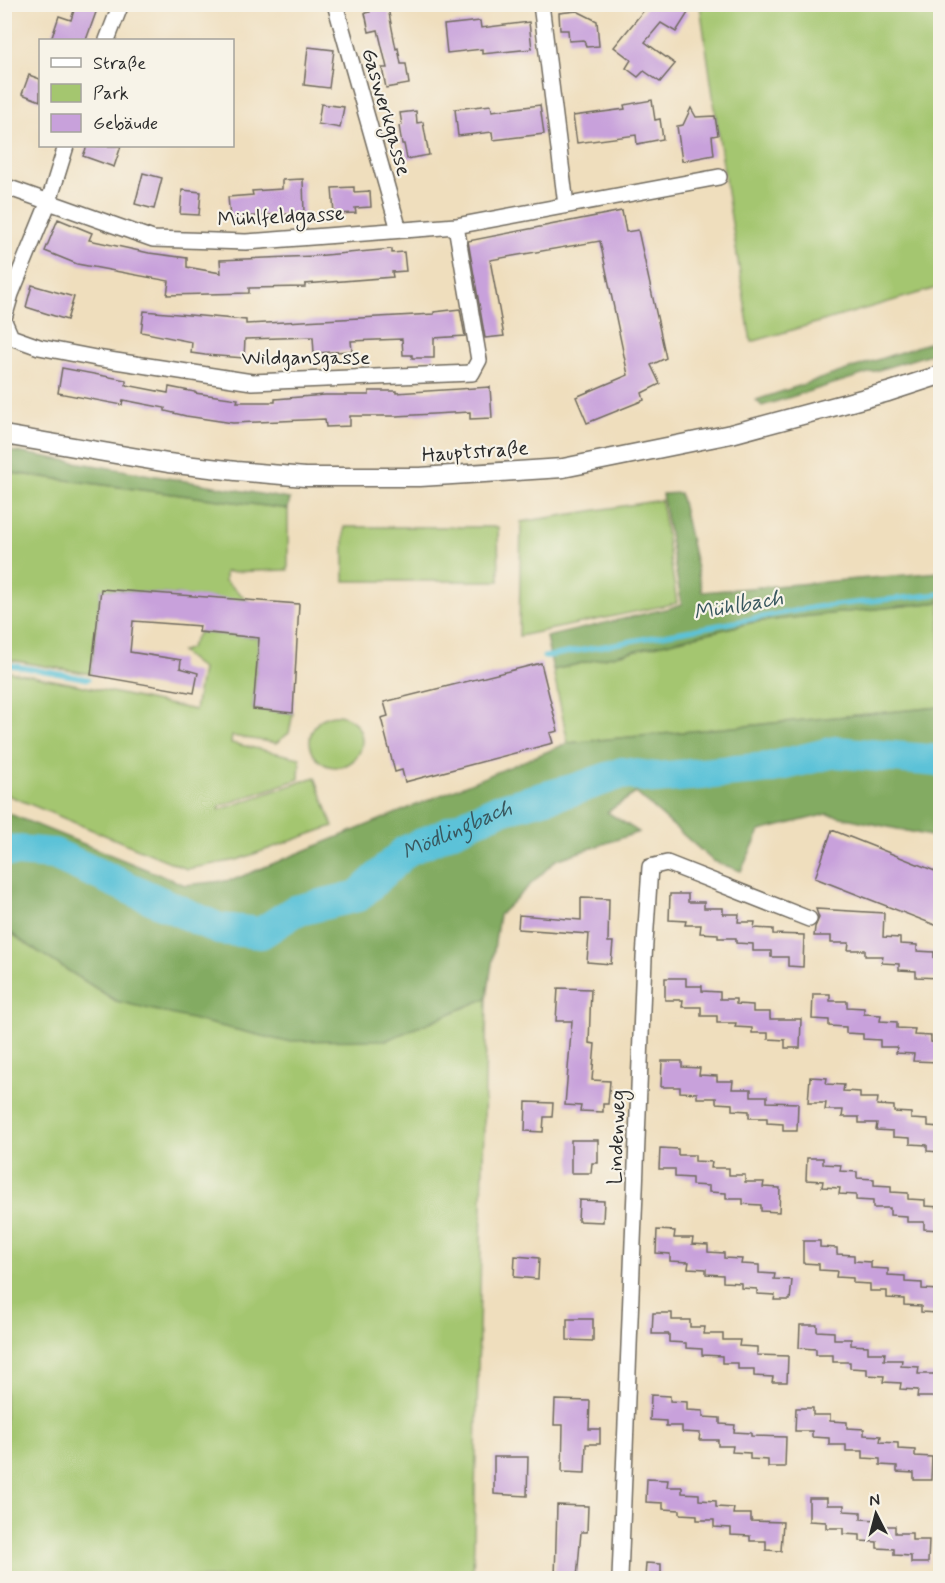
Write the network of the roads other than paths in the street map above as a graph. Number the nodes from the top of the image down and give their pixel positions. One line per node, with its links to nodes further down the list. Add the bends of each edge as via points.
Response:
1 (121, 4): 4 (street)
2 (335, 4): 11 (street, Gaswerkgasse)
3 (541, 4): 9 (street)
4 (107, 39)
5 (66, 147): 8 (street, Wildgansgasse)
6 (719, 177): 9 (street, Mühlfeldgasse)
7 (4, 186): 8 (street, Mühlfeldgasse)
8 (50, 201): 11 (street, Mühlfeldgasse, via 153,239 246,242); 12 (street, Wildgansgasse)
9 (567, 205): 10 (street, Mühlfeldgasse)
10 (456, 226): 11 (street, Mühlfeldgasse); 12 (street, Wildgansgasse, via 479,360 472,373 252,382 39,347 11,337)
11 (399, 230)
12 (4, 320)
13 (940, 375): 14 (street, Hauptstraße, via 708,439 563,468 444,476 305,477 236,471)
14 (4, 435)
15 (809, 919): 16 (street, Lindenweg, via 667,863 650,867)
16 (620, 1578)

